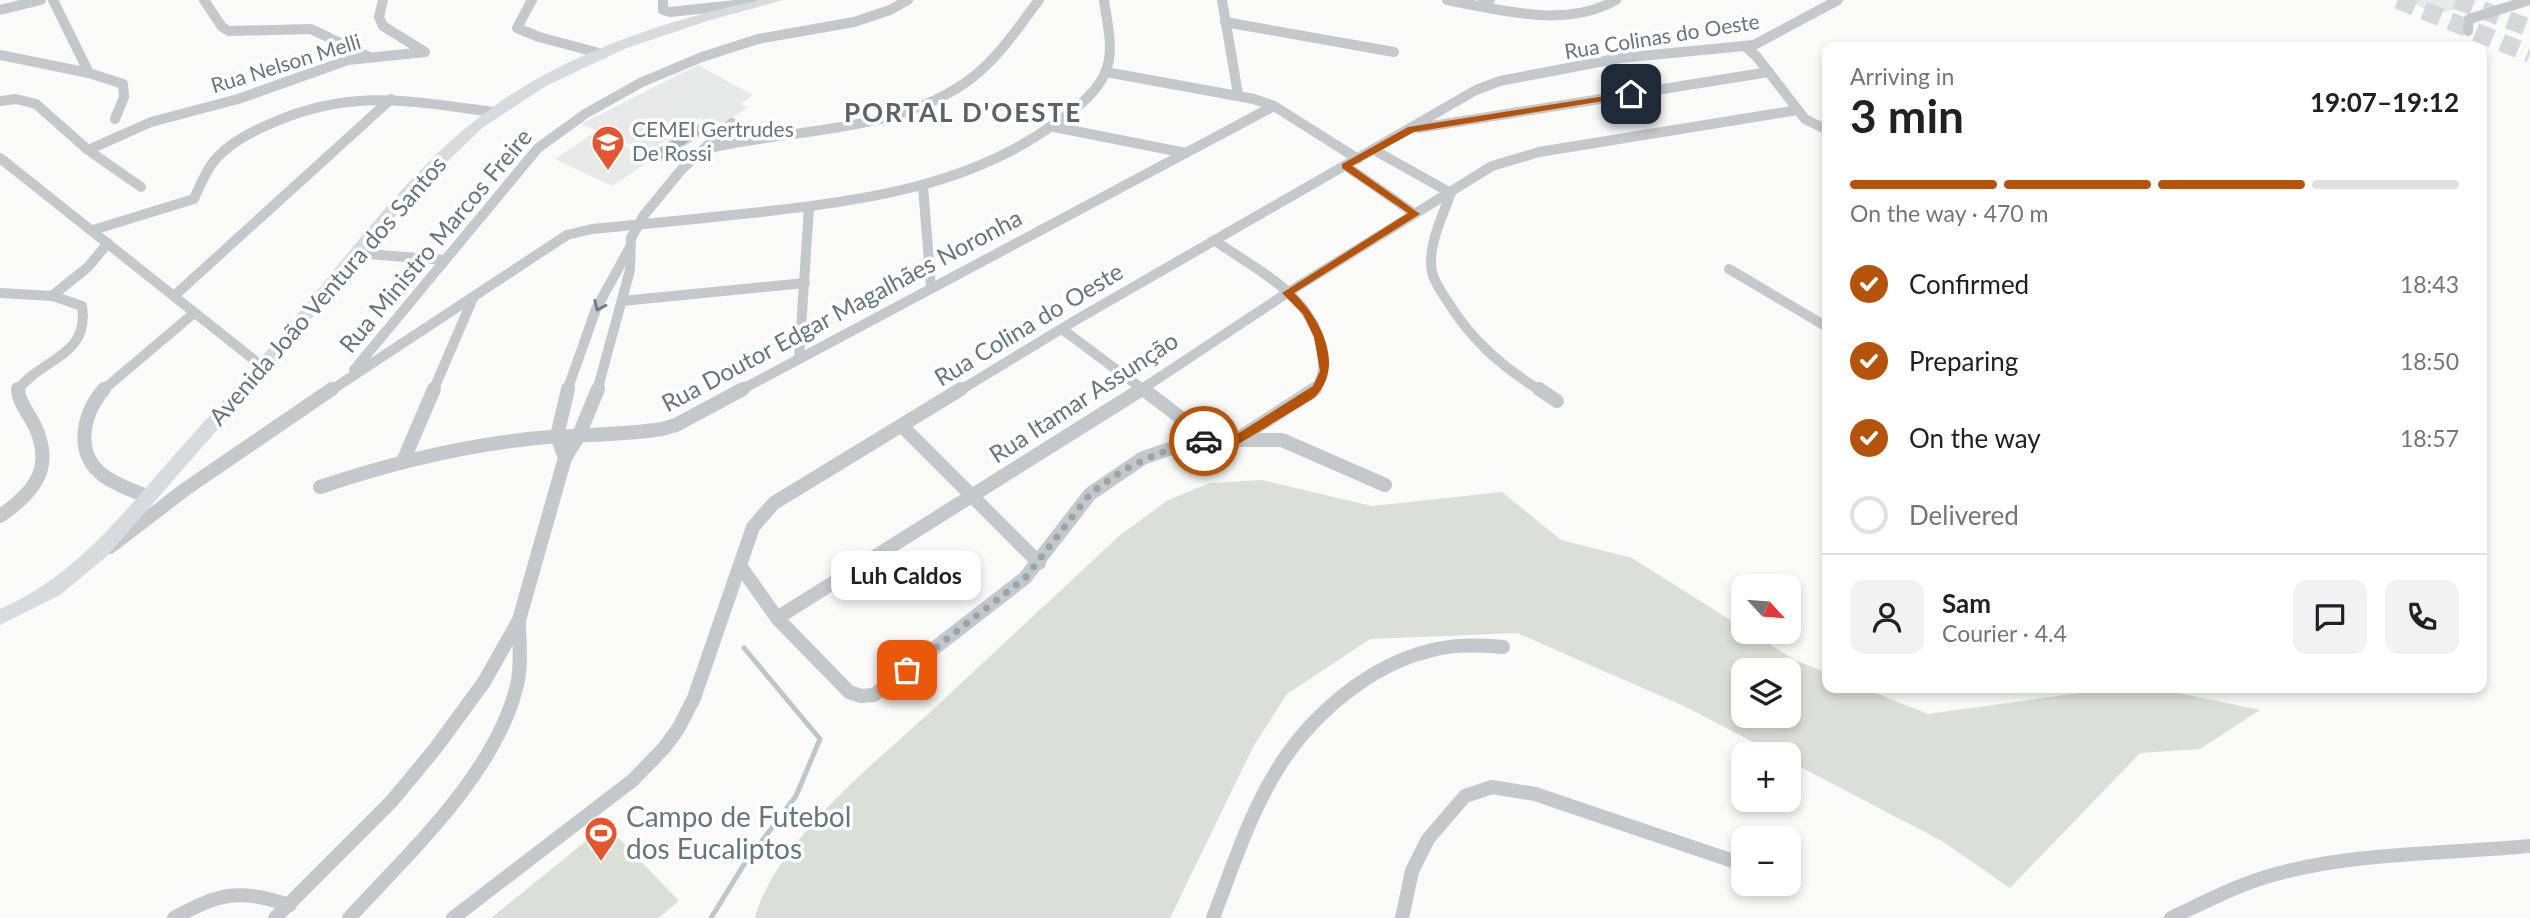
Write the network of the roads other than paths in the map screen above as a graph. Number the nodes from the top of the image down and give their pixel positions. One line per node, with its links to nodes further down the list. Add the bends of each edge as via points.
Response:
1 (41, 0): 18 (street)
2 (53, 0): 28 (street)
3 (204, 0): 25 (street, via 229,30 311,29)
4 (383, 0): 25 (street, Rua Nelson Melli, via 379,17 383,26 425,52)
5 (532, 0): 23 (street, via 517,28)
6 (663, 0): 16 (street, via 663,10 670,12)
7 (908, 0): 58 (street, Rua Ministro Marcos Freire, via 868,20 736,46 651,79 580,117 538,148)
8 (1040, 0): 42 (street, via 978,72 929,102 871,122 746,137)
9 (1104, 0): 26 (street)
10 (1222, 0): 19 (street)
11 (1447, 0): 17 (street)
12 (1490, 0): 17 (street)
13 (1616, 0): 17 (street, via 1598,10 1563,14 1509,13)
14 (1838, 0): 21 (street, Rua Colinas do Oeste, via 1767,40)
15 (2530, 0): 20 (street, via 2469,19)
16 (773, 1): 23 (main road, Avenida João Ventura dos Santos)
17 (1479, 6)
18 (0, 10)
19 (1225, 22): 22 (street); 29 (street)
20 (2468, 31)
21 (1745, 46): 27 (street); 39 (street, Rua Colinas do Oeste, via 1644,54 1500,81 1476,90)
22 (1394, 52)
23 (603, 54): 34 (main road, Avenida João Ventura dos Santos)
24 (0, 55): 28 (street)
25 (368, 56): 40 (street, Rua Nelson Melli, via 151,122)
26 (1106, 72): 29 (street); 37 (street)
27 (1769, 72): 33 (street); 39 (street)
28 (89, 73): 35 (street, via 125,87)
29 (1238, 94): 32 (street)
30 (391, 99): 34 (street); 53 (street, via 343,102 263,126 224,150 194,199); 65 (street)
31 (0, 101): 40 (street, via 36,104)
32 (1274, 106): 43 (street, Rua Doutor Edgar Magalhães Noronha); 45 (street)
33 (1798, 110): 38 (street); 49 (street, Rua Itamar Assunção, via 1539,152 1492,166)
34 (494, 112): 57 (main road, Avenida João Ventura dos Santos, via 389,213)
35 (115, 120)
36 (732, 122): 42 (street)
37 (1054, 127): 43 (street); 47 (street, via 1007,154)
38 (1822, 128)
39 (1412, 129): 41 (street, Rua Colinas do Oeste)
40 (88, 150): 48 (street)
41 (1374, 150): 45 (street, Rua Colina do Oeste); 49 (street)
42 (699, 151): 52 (street)
43 (1186, 153): 61 (street, Rua Doutor Edgar Magalhães Noronha)
44 (0, 158): 53 (street)
45 (1358, 159): 46 (street, Rua Colina do Oeste)
46 (1346, 166): 51 (street); 54 (street, Rua Colina do Oeste)
47 (923, 186): 50 (street); 61 (street)
48 (141, 187)
49 (1451, 193): 51 (street, Rua Itamar Assunção); 75 (street, via 1432,255 1437,282 1477,346)
50 (809, 206): 52 (street); 60 (street)
51 (1415, 214): 63 (street, Rua Itamar Assunção)
52 (637, 224): 56 (street); 66 (street, via 567,235)
53 (93, 230): 55 (street)
54 (1214, 240): 63 (street); 70 (street, Rua Colina do Oeste)
55 (108, 243): 64 (street, via 88,267); 65 (street)
56 (631, 246): 67 (street); 78 (street, one-way to 78, via 596,309 562,406)
57 (356, 253): 58 (street); 72 (main road, Avenida João Ventura dos Santos)
58 (443, 260): 73 (street, Rua Ministro Marcos Freire)
59 (1729, 269): 69 (street)
60 (805, 283): 67 (street); 71 (street)
61 (931, 288): 71 (street, Rua Doutor Edgar Magalhães Noronha)
62 (0, 293): 64 (street)
63 (1287, 293): 74 (street, Rua Itamar Assunção); 80 (street, via 1308,312 1317,330 1325,371 1322,380 1310,395)
64 (52, 296): 87 (street, via 82,306 86,329 74,345 17,391 37,430 45,464 31,492)
65 (174, 296): 68 (street)
66 (473, 298): 73 (street); 82 (street)
67 (622, 301): 77 (street, via 598,389)
68 (194, 313): 72 (street); 86 (street, via 103,390 83,421 87,459 94,469)
69 (1822, 324)
70 (1062, 329): 74 (street); 76 (street, Rua Colina do Oeste)
71 (799, 359): 77 (street, Rua Doutor Edgar Magalhães Noronha, via 676,425)
72 (263, 367): 86 (main road, Avenida João Ventura dos Santos)
73 (348, 378): 90 (street, via 187,488)
74 (1141, 390): 79 (street); 85 (street, Rua Itamar Assunção)
75 (1558, 401)
76 (902, 426): 85 (street); 89 (street, Rua Colina do Oeste, via 774,503 752,527)
77 (579, 435): 78 (street, Rua Doutor Edgar Magalhães Noronha); 81 (street)
78 (557, 436): 81 (street); 82 (street, Rua Doutor Edgar Magalhães Noronha)
79 (1210, 440): 80 (street); 88 (street, via 1143,458 1116,474 1090,494)
80 (1233, 442): 83 (street, via 1282,440)
81 (565, 458): 93 (street)
82 (404, 459): 84 (street, Rua Doutor Edgar Magalhães Noronha)
83 (1385, 485)
84 (320, 487)
85 (973, 496): 88 (street); 92 (street, Rua Itamar Assunção)
86 (149, 497): 90 (main road, Avenida João Ventura dos Santos)
87 (0, 516)
88 (1039, 563): 92 (street, via 874,695 858,697 849,692)
89 (741, 567): 92 (street); 102 (street, via 694,698 664,748 633,780)
90 (83, 569): 91 (main road, Avenida João Ventura dos Santos, via 50,593)
91 (0, 617)
92 (777, 618)
93 (519, 620): 97 (street, via 484,682 435,749 391,802); 101 (street, via 517,686 491,746 467,782)
94 (1503, 647): 103 (street, via 1453,645 1420,652 1357,683 1319,719 1277,770)
95 (2530, 846): 104 (street, via 2283,873 2234,888)
96 (1731, 860): 98 (street, via 1535,794 1492,787 1465,796 1428,839 1412,871)
97 (290, 905): 99 (street, via 237,892 201,903); 100 (street)
98 (1406, 917)
99 (174, 918)
100 (275, 918)
101 (349, 918)
102 (453, 918)
103 (1213, 918)
104 (2171, 918)

